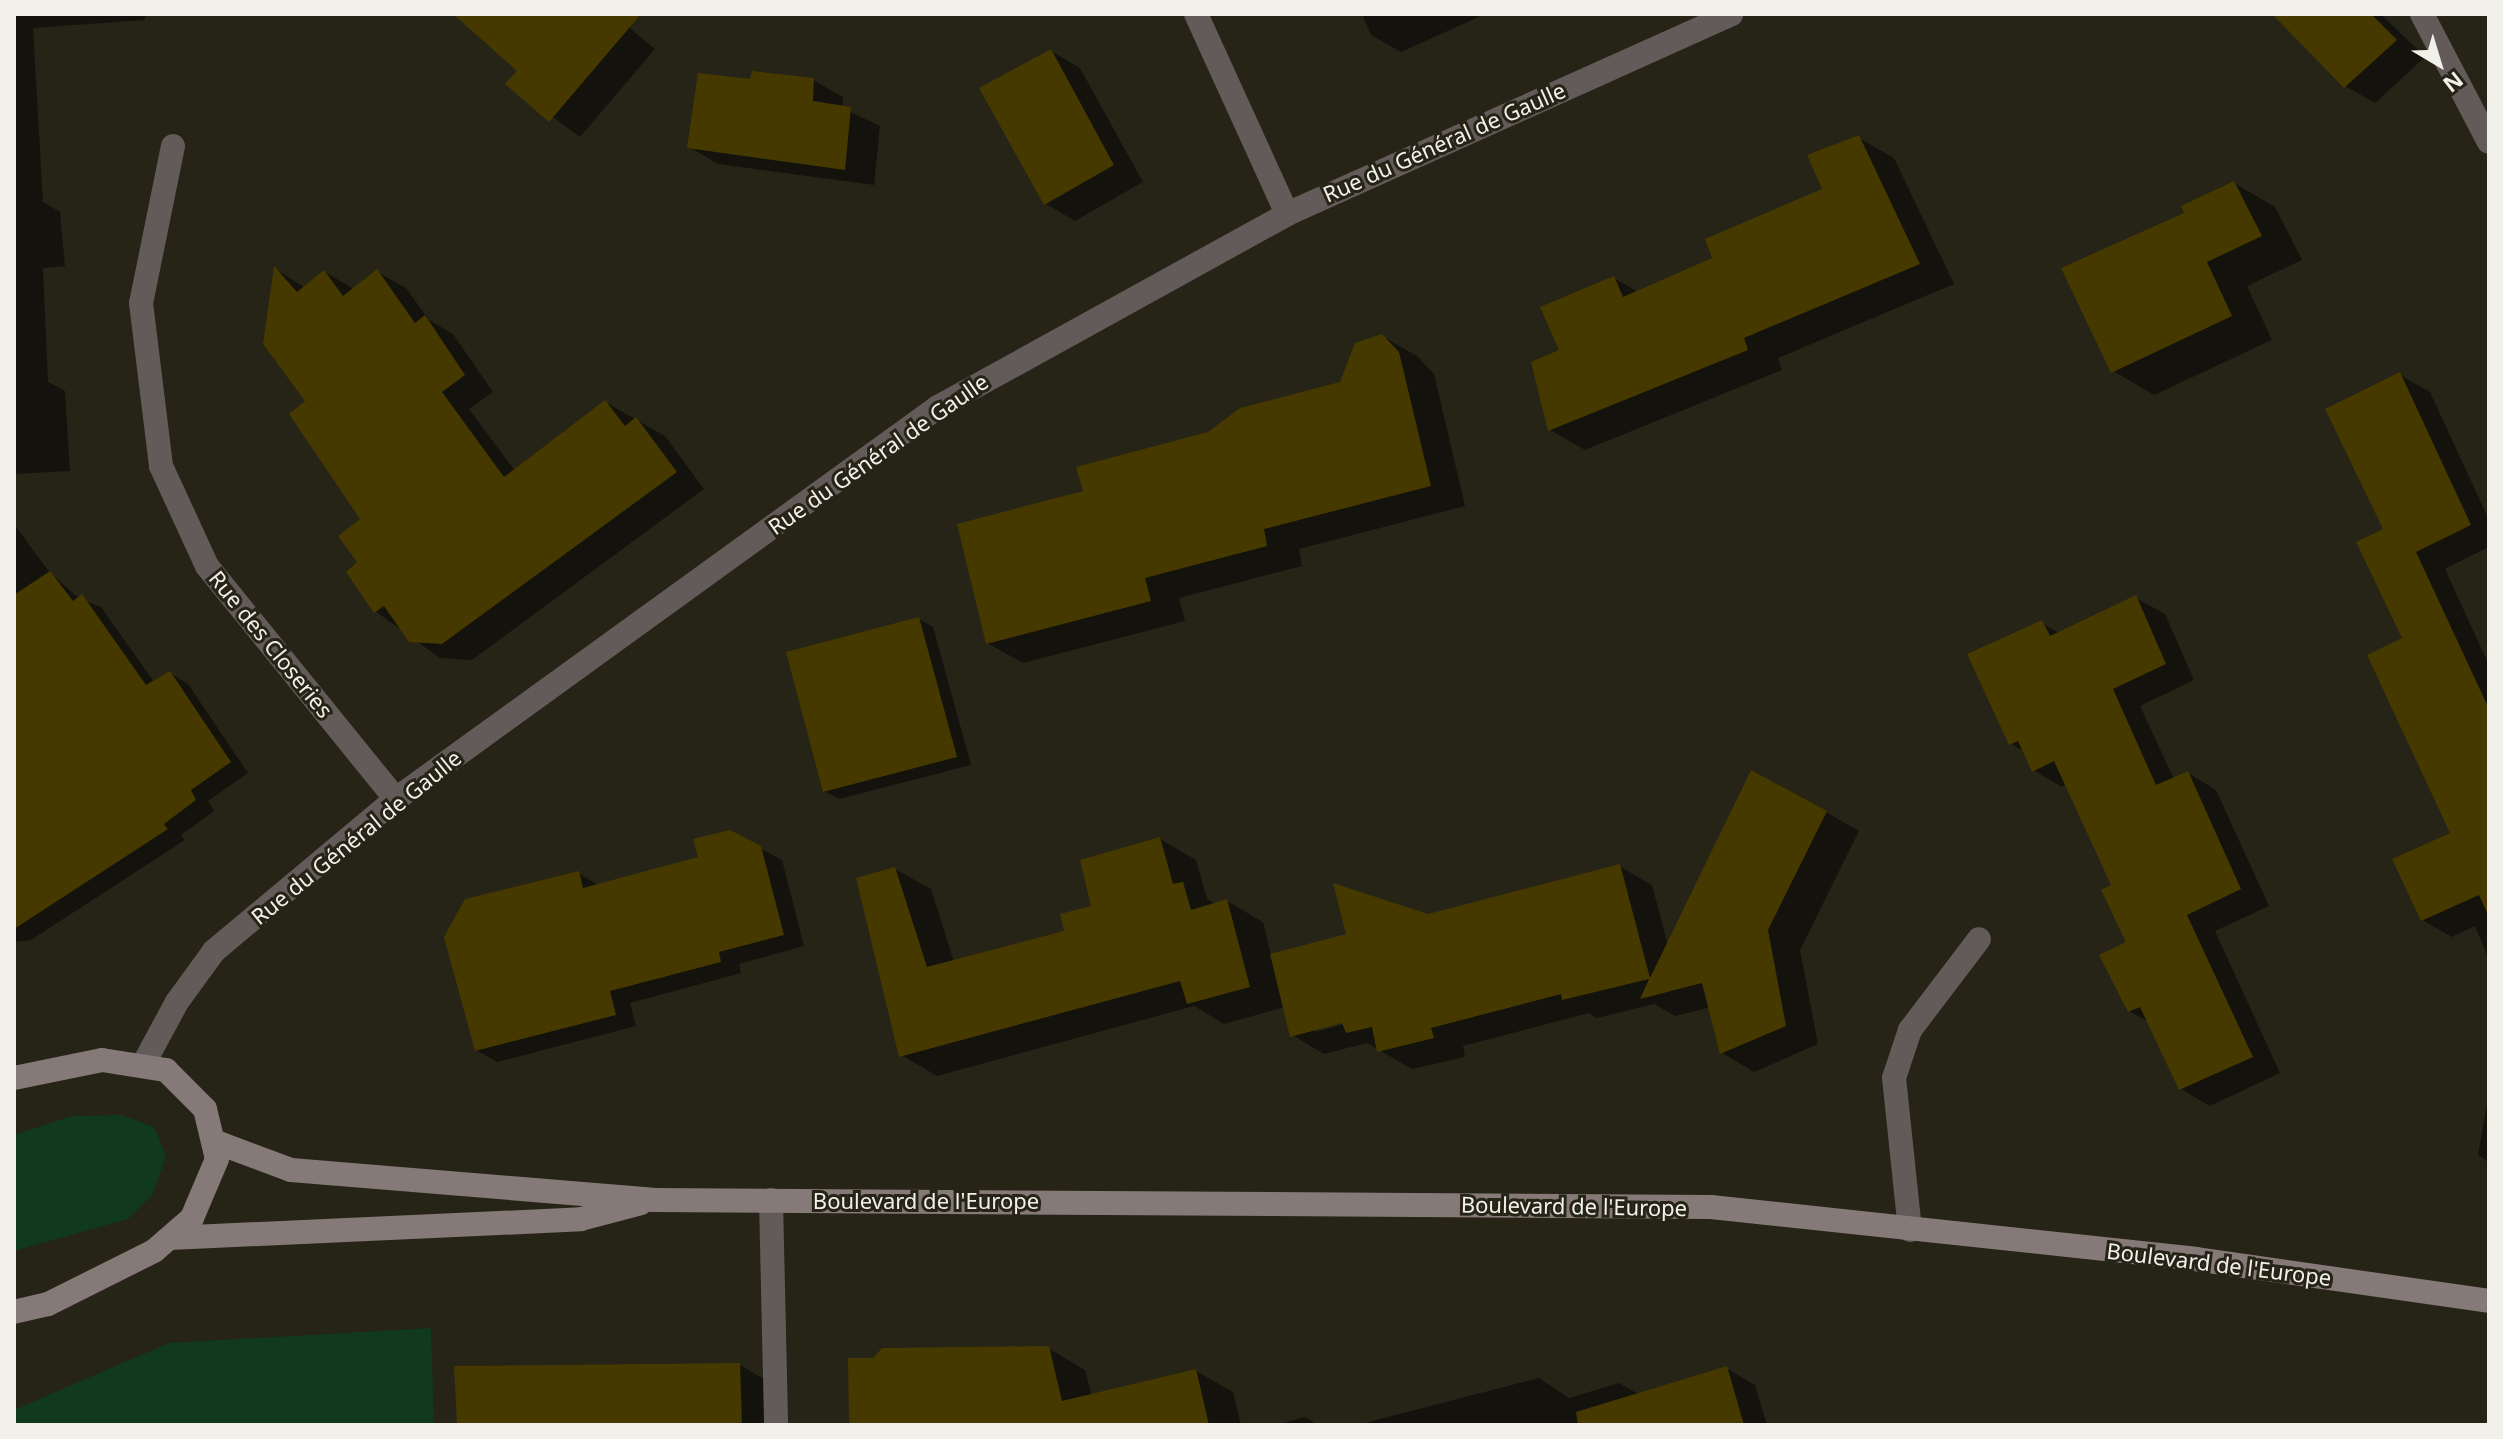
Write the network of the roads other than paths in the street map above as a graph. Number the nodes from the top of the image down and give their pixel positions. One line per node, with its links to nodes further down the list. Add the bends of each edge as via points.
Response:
1 (1196, 14): 6 (street)
2 (1731, 14): 6 (street, Rue du Général de Gaulle)
3 (2422, 14): 4 (street)
4 (2489, 142)
5 (173, 146): 7 (street, Rue des Closeries, via 141,303 161,466 207,566)
6 (1287, 214): 7 (street, Rue du Général de Gaulle, via 973,384)
7 (396, 799): 9 (street, Rue du Général de Gaulle, via 214,951 177,1002)
8 (1979, 939): 14 (street, via 1910,1030 1894,1078)
9 (144, 1063): 10 (street, via 102,1060); 11 (street, via 166,1070 188,1088 205,1109)
10 (14, 1078)
11 (216, 1142): 12 (street, Boulevard de l'Europe, via 291,1170); 15 (street, via 210,1185 192,1218)
12 (653, 1200): 13 (street, Boulevard de l'Europe); 15 (street, Boulevard de l'Europe, via 581,1219)
13 (771, 1200): 14 (street, Boulevard de l'Europe, via 1698,1207); 18 (street)
14 (1910, 1230): 16 (street, Boulevard de l'Europe, via 2195,1259)
15 (170, 1238): 17 (street, via 102,1279 48,1304)
16 (2489, 1301)
17 (14, 1312)
18 (776, 1425)

